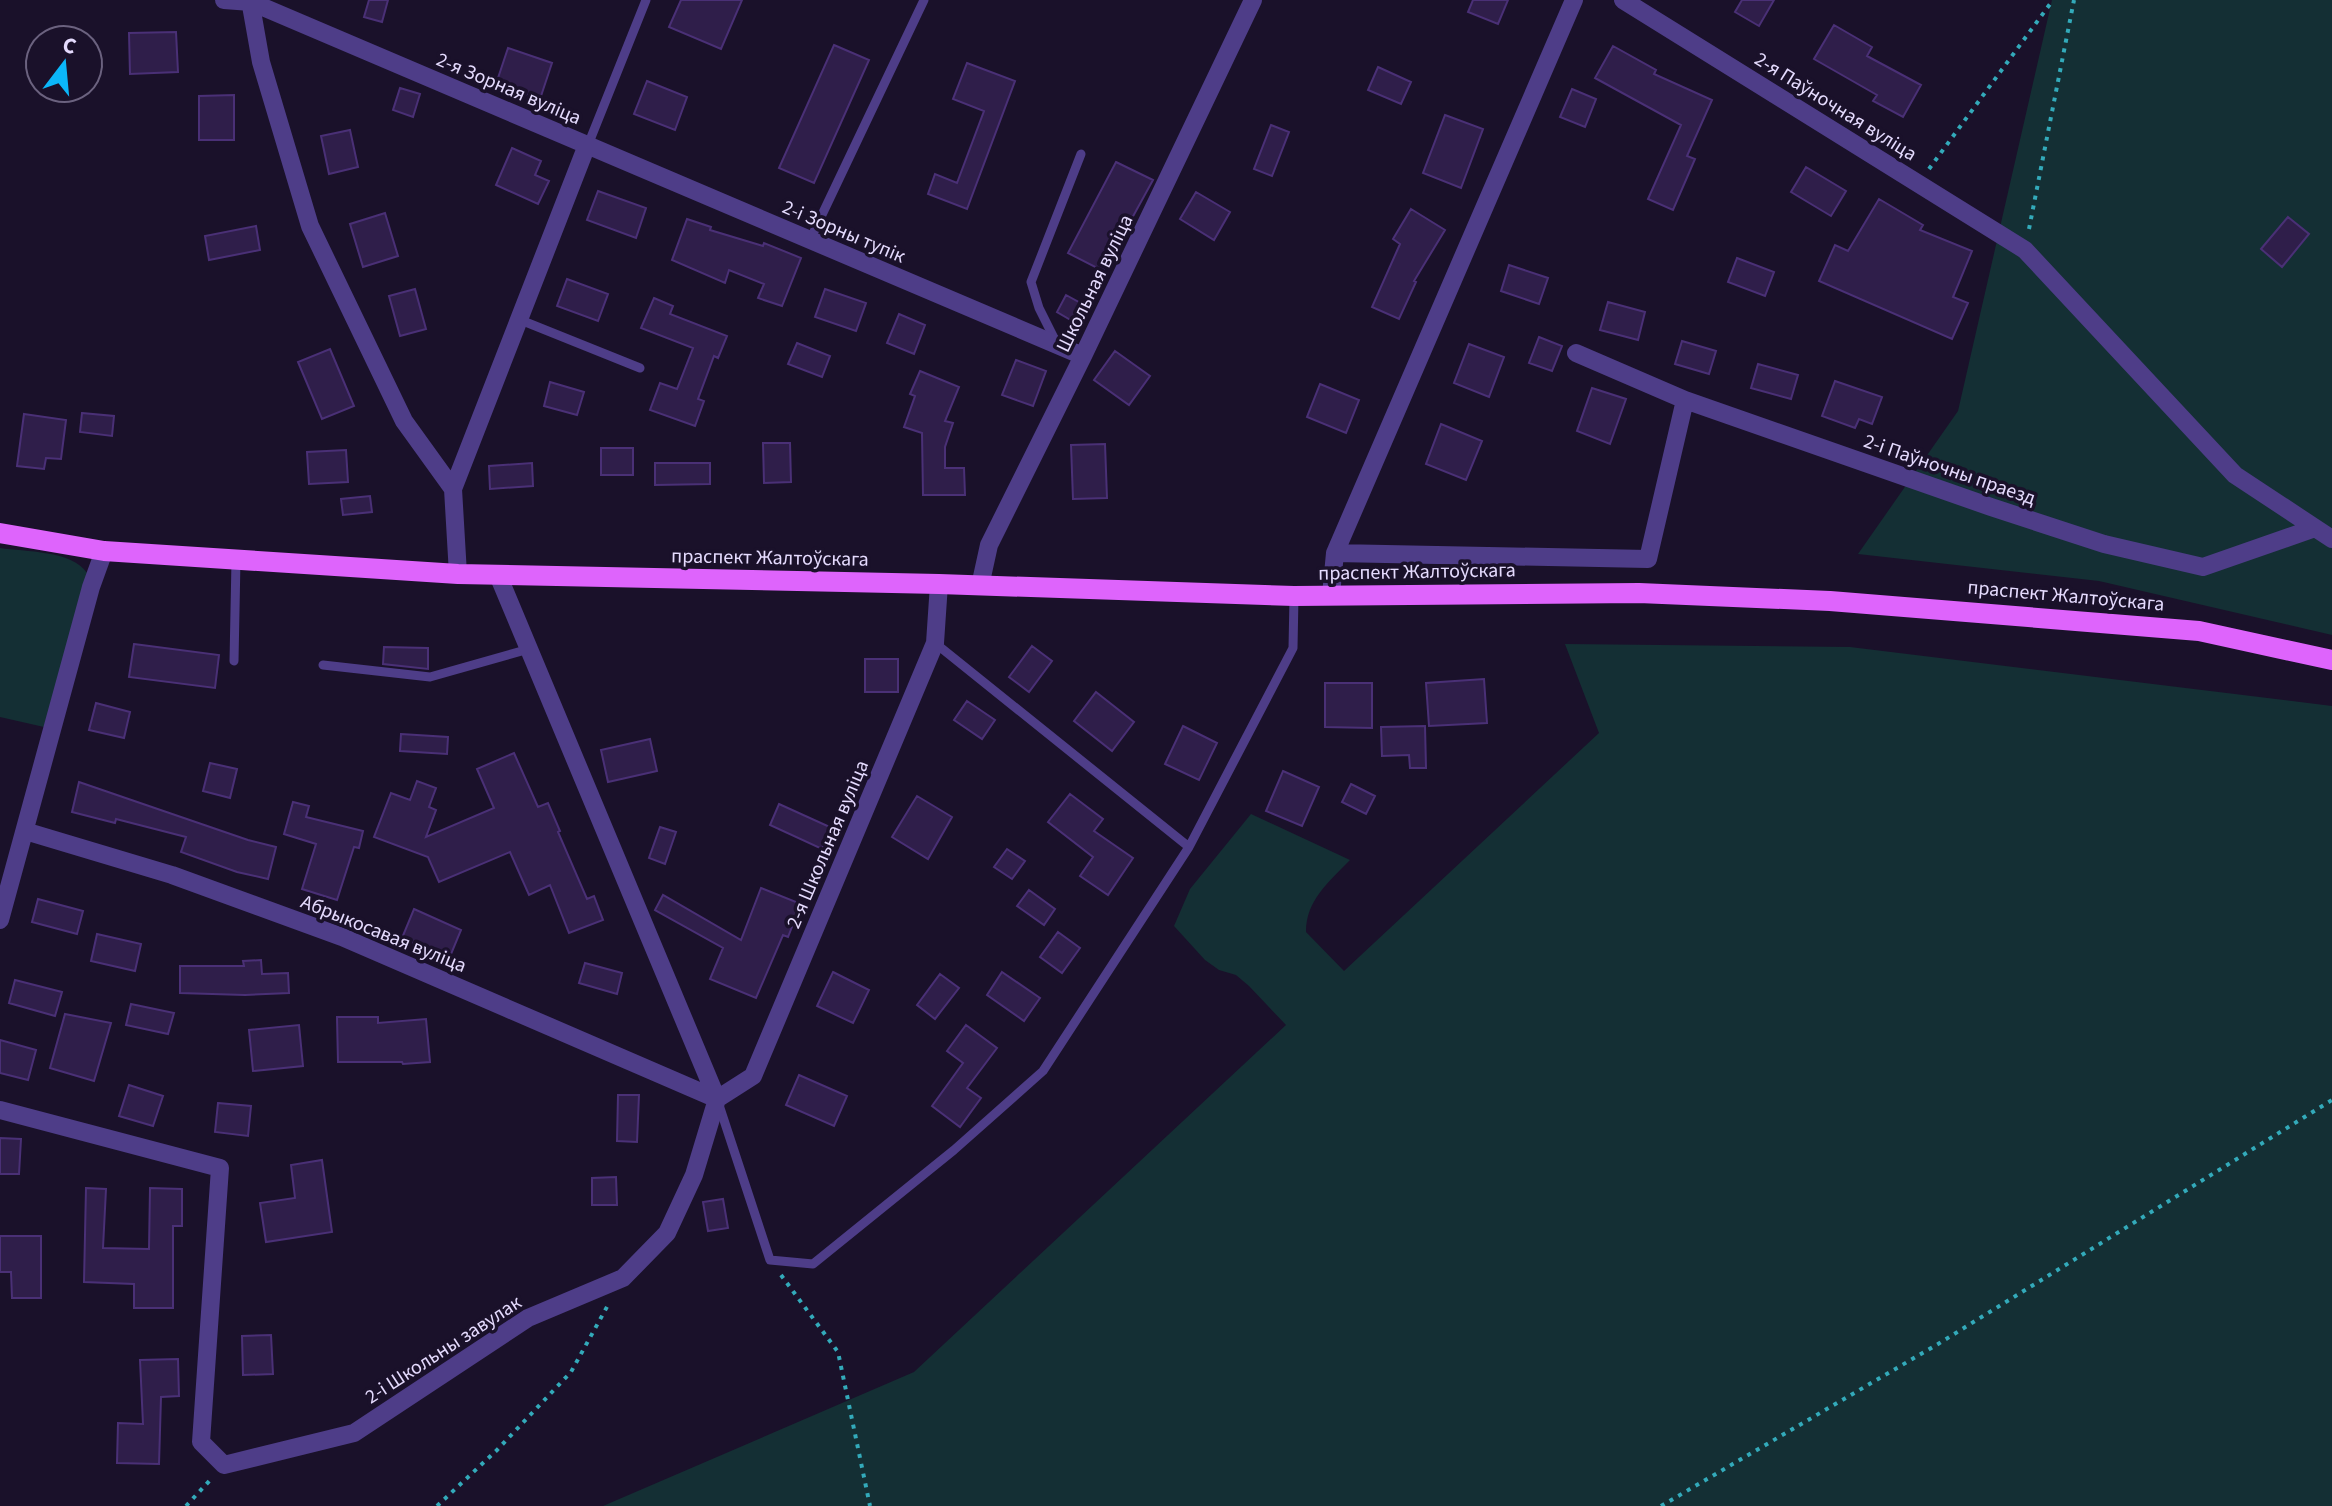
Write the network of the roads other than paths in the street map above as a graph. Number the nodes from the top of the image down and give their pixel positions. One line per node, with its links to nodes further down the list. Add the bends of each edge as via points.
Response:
1 (224, 0): 7 (street, 2-я Зорная вуліца)
2 (646, 0): 8 (lane)
3 (924, 0): 10 (lane)
4 (1253, 0): 14 (street, Школьная вуліца)
5 (1574, 0): 22 (street)
6 (1623, 0): 18 (street, 2-я Паўночная вуліца, via 2025,250 2235,475)
7 (251, 1): 8 (street, 2-я Зорная вуліца); 17 (street, via 261,62 310,226 404,421)
8 (587, 145): 10 (street, 2-і Зорны тупік); 11 (street, 2-я Зорная вуліца)
9 (1081, 154): 12 (lane, via 1031,282)
10 (810, 240): 12 (street, 2-і Зорны тупік)
11 (518, 319): 15 (lane); 17 (street, 2-я Зорная вуліца)
12 (1058, 346): 14 (street, 2-і Зорны тупік)
13 (1576, 353): 16 (street, 2-і Паўночны праезд)
14 (1083, 356): 27 (street, Школьная вуліца, via 989,545)
15 (640, 368)
16 (1685, 400): 18 (street, 2-і Паўночны праезд, via 2104,544 2203,567); 22 (street, via 1648,559)
17 (453, 489): 24 (street, 2-я Зорная вуліца)
18 (2315, 528): 20 (street, 2-я Паўночная вуліца)
19 (0, 533): 21 (main road, праспект Жалтоўскага)
20 (2332, 539)
21 (104, 551): 23 (main road, праспект Жалтоўскага); 35 (street)
22 (1335, 553): 28 (street)
23 (236, 560): 24 (main road, праспект Жалтоўскага); 33 (lane)
24 (458, 574): 25 (main road, праспект Жалтоўскага)
25 (498, 575): 26 (main road, праспект Жалтоўскага); 31 (street)
26 (939, 584): 27 (main road, праспект Жалтоўскага); 30 (street, 2-я Школьная вуліца)
27 (980, 586): 29 (main road, праспект Жалтоўскага)
28 (1331, 595): 29 (main road, праспект Жалтоўскага); 32 (main road, праспект Жалтоўскага, via 1639,593 1830,601 2199,631)
29 (1294, 596): 36 (lane, via 1293,648)
30 (935, 643): 36 (lane); 38 (street, 2-я Школьная вуліца, via 753,1076)
31 (529, 649): 34 (lane, via 430,677); 38 (street)
32 (2332, 660)
33 (234, 661)
34 (323, 665)
35 (25, 831): 37 (street); 38 (street, Абрыкосавая вуліца, via 172,875 342,937)
36 (1189, 847): 38 (lane, via 1043,1071 813,1264 770,1260)
37 (0, 920)
38 (717, 1099): 39 (street, 2-і Школьны завулак, via 694,1175 667,1233 623,1278 528,1318 354,1433 224,1465 201,1442 220,1168)
39 (0, 1110)

